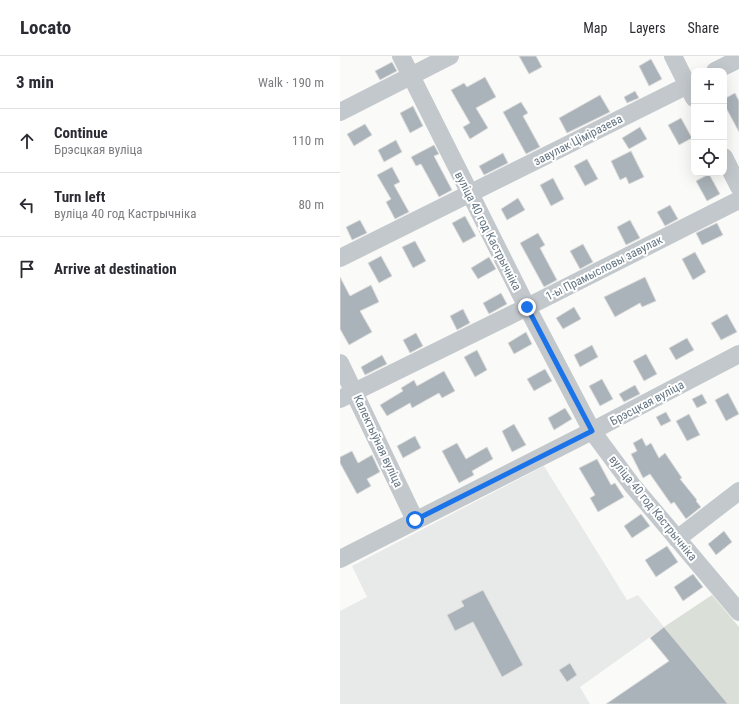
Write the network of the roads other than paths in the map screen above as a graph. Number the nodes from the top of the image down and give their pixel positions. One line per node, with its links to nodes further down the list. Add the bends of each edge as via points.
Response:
1 (401, 56): 6 (street, вуліца 40 год Кастрычніка)
2 (450, 56): 6 (street)
3 (673, 56): 7 (street, завулак Ціміразева)
4 (739, 59): 5 (street)
5 (721, 68)
6 (411, 75): 9 (street); 12 (street, вуліца 40 год Кастрычніка)
7 (691, 86)
8 (691, 88): 12 (street, завулак Ціміразева)
9 (340, 112)
10 (727, 163): 11 (street)
11 (739, 187)
12 (470, 194): 14 (street, завулак Ціміразева); 15 (street, вуліца 40 год Кастрычніка)
13 (739, 200): 15 (street, 1-ы Прамысловы завулак)
14 (340, 258)
15 (527, 307): 18 (street, 1-ы Прамысловы завулак); 19 (street, вуліца 40 год Кастрычніка)
16 (739, 354): 19 (street, Брэсцкая вуліца)
17 (340, 363): 18 (street, Калектыўная вуліца)
18 (347, 395): 21 (street, Калектыўная вуліца)
19 (592, 431): 21 (street, Брэсцкая вуліца); 22 (street, вуліца 40 год Кастрычніка)
20 (739, 491): 22 (street)
21 (415, 520): 23 (street, Брэсцкая вуліца)
22 (677, 540): 24 (street, вуліца 40 год Кастрычніка)
23 (340, 559)
24 (739, 612)

